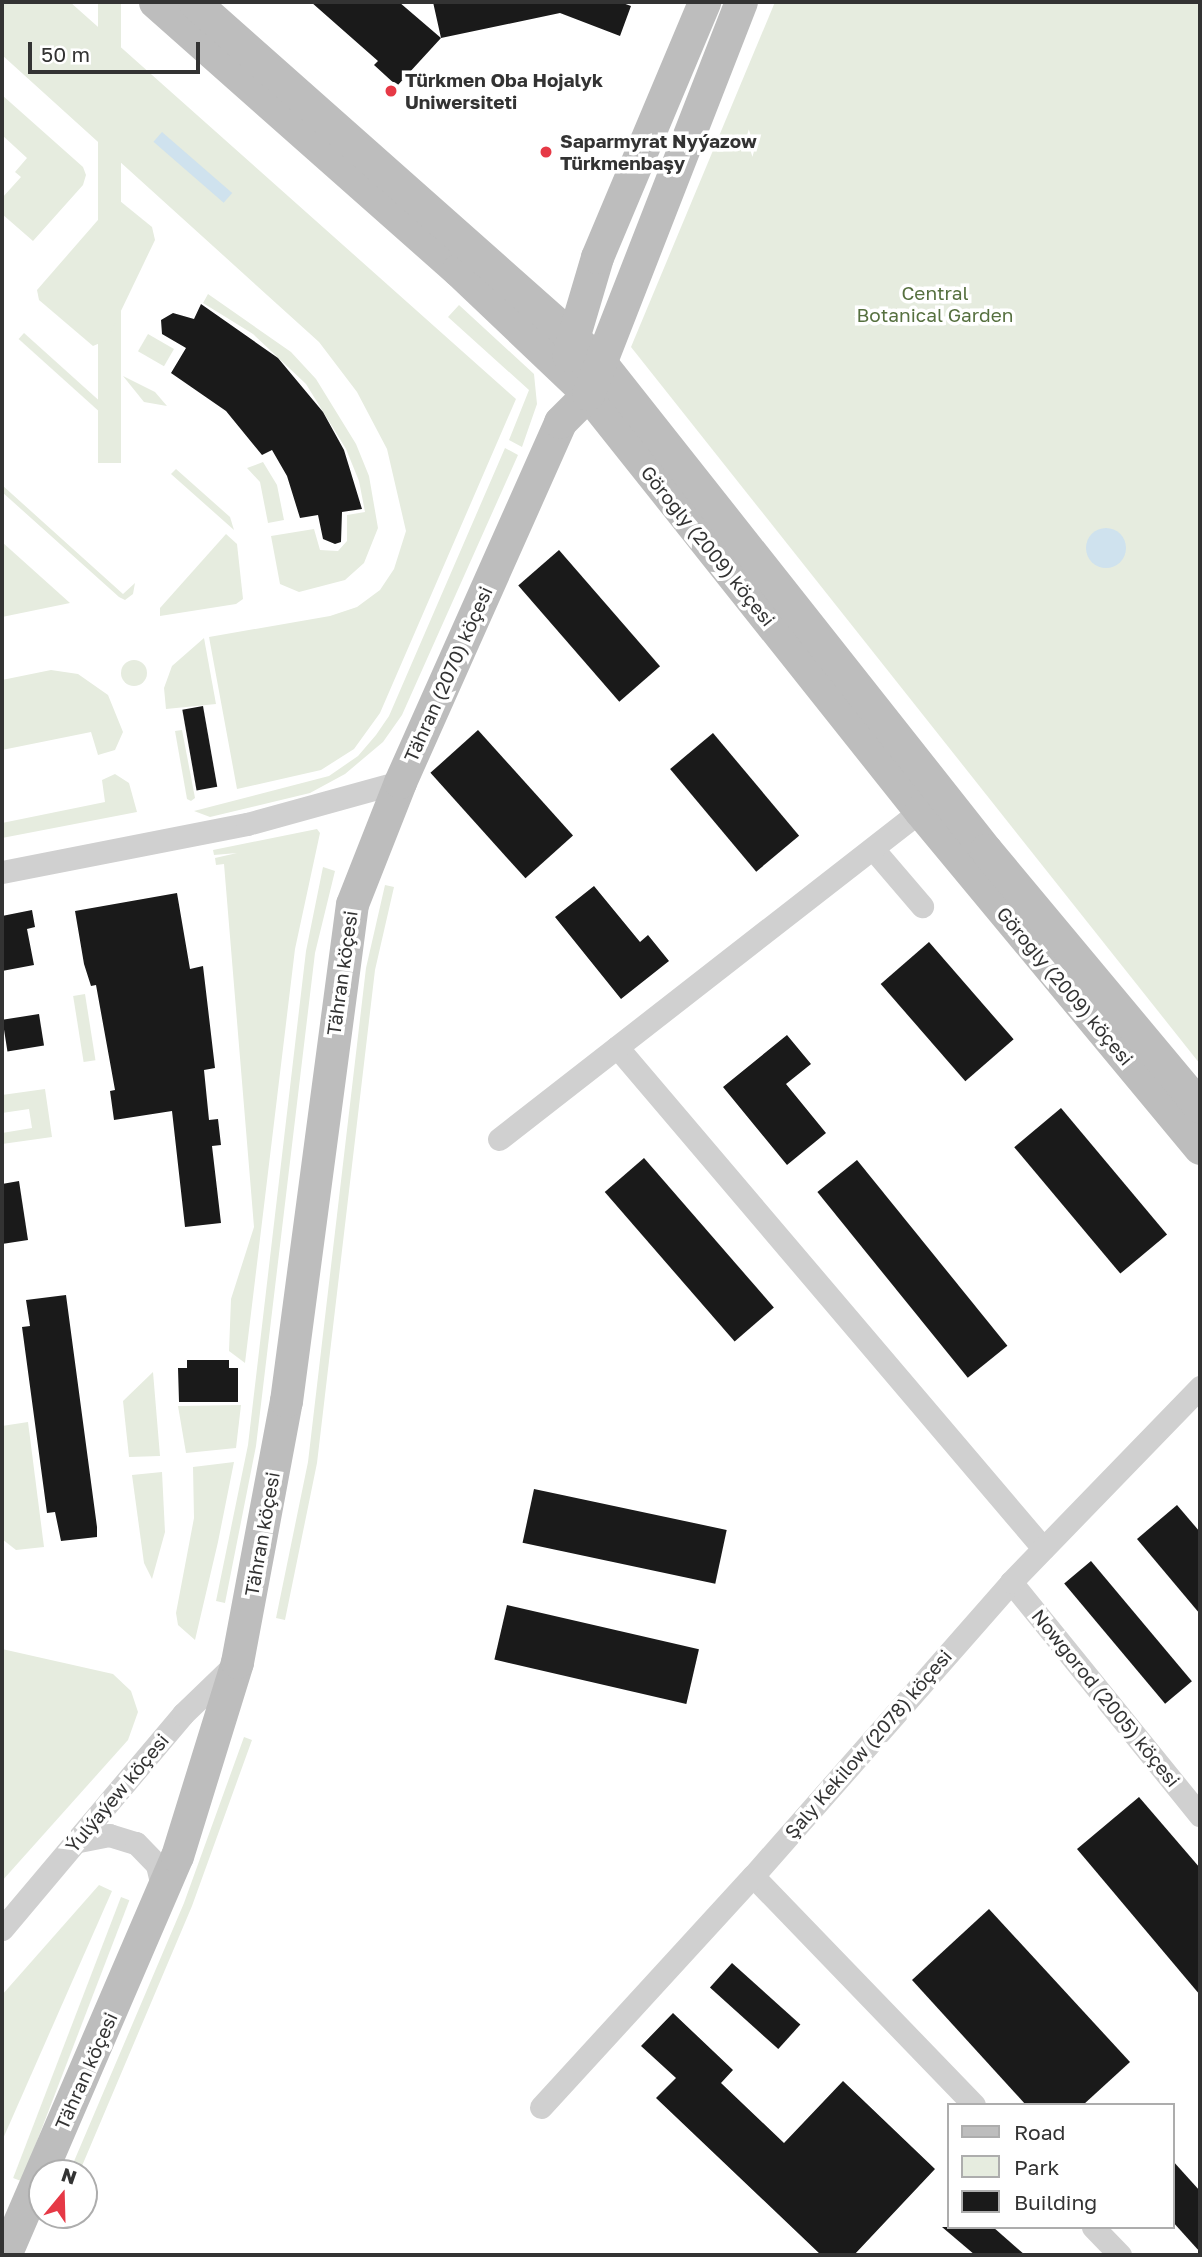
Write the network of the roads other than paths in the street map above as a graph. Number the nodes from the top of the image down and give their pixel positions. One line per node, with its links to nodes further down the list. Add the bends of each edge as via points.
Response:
1 (155, 2): 7 (main road, Görogly (2009) köçesi, via 458,270)
2 (194, 2): 5 (main road, Görogly (2009) köçesi)
3 (704, 2): 5 (main road, Tähran (2070) köçesi, via 597,257)
4 (741, 2): 6 (main road, Tähran (2070) köçesi)
5 (574, 337): 6 (main road, Görogly (2009) köçesi); 7 (main road, Tähran (2070) köçesi)
6 (600, 362): 8 (main road, Tähran (2070) köçesi); 16 (main road, Görogly (2009) köçesi, via 986,850)
7 (563, 370): 8 (main road, Görogly (2009) köçesi); 9 (main road, Tähran (2070) köçesi)
8 (588, 394): 9 (main road, Tähran (2070) köçesi); 11 (main road, Görogly (2009) köçesi)
9 (561, 422): 10 (main road, Tähran (2070) köçesi)
10 (400, 782): 13 (street, Tähran (2070) köçesi, via 247,824); 22 (main road, Tähran köçesi, via 363,872 344,940 286,1401)
11 (920, 811): 12 (street); 18 (main road, Görogly (2009) köçesi)
12 (874, 850): 14 (street); 15 (street)
13 (2, 872)
14 (922, 906)
15 (617, 1046): 17 (street); 20 (street)
16 (1200, 1107)
17 (499, 1139)
18 (1200, 1148)
19 (1200, 1387): 20 (street, Şaly Kekilow (2078) köçesi)
20 (1043, 1548): 21 (street, Şaly Kekilow (2078) köçesi)
21 (1011, 1582): 23 (street, Nowgorod (2005) köçesi); 25 (street, Şaly Kekilow (2078) köçesi)
22 (237, 1662): 24 (street, Ýulýaýew köçesi, via 183,1714); 26 (main road, Tähran köçesi)
23 (1200, 1815)
24 (79, 1841): 26 (street, via 109,1835 136,1843 157,1865); 27 (street, Ýulýaýew köçesi)
25 (753, 1875): 28 (street); 29 (street, Şaly Kekilow (2078) köçesi)
26 (163, 1892): 31 (main road, Tähran köçesi)
27 (2, 1929)
28 (972, 2103)
29 (541, 2107)
30 (1095, 2229): 32 (street)
31 (5, 2255)
32 (1120, 2255)

